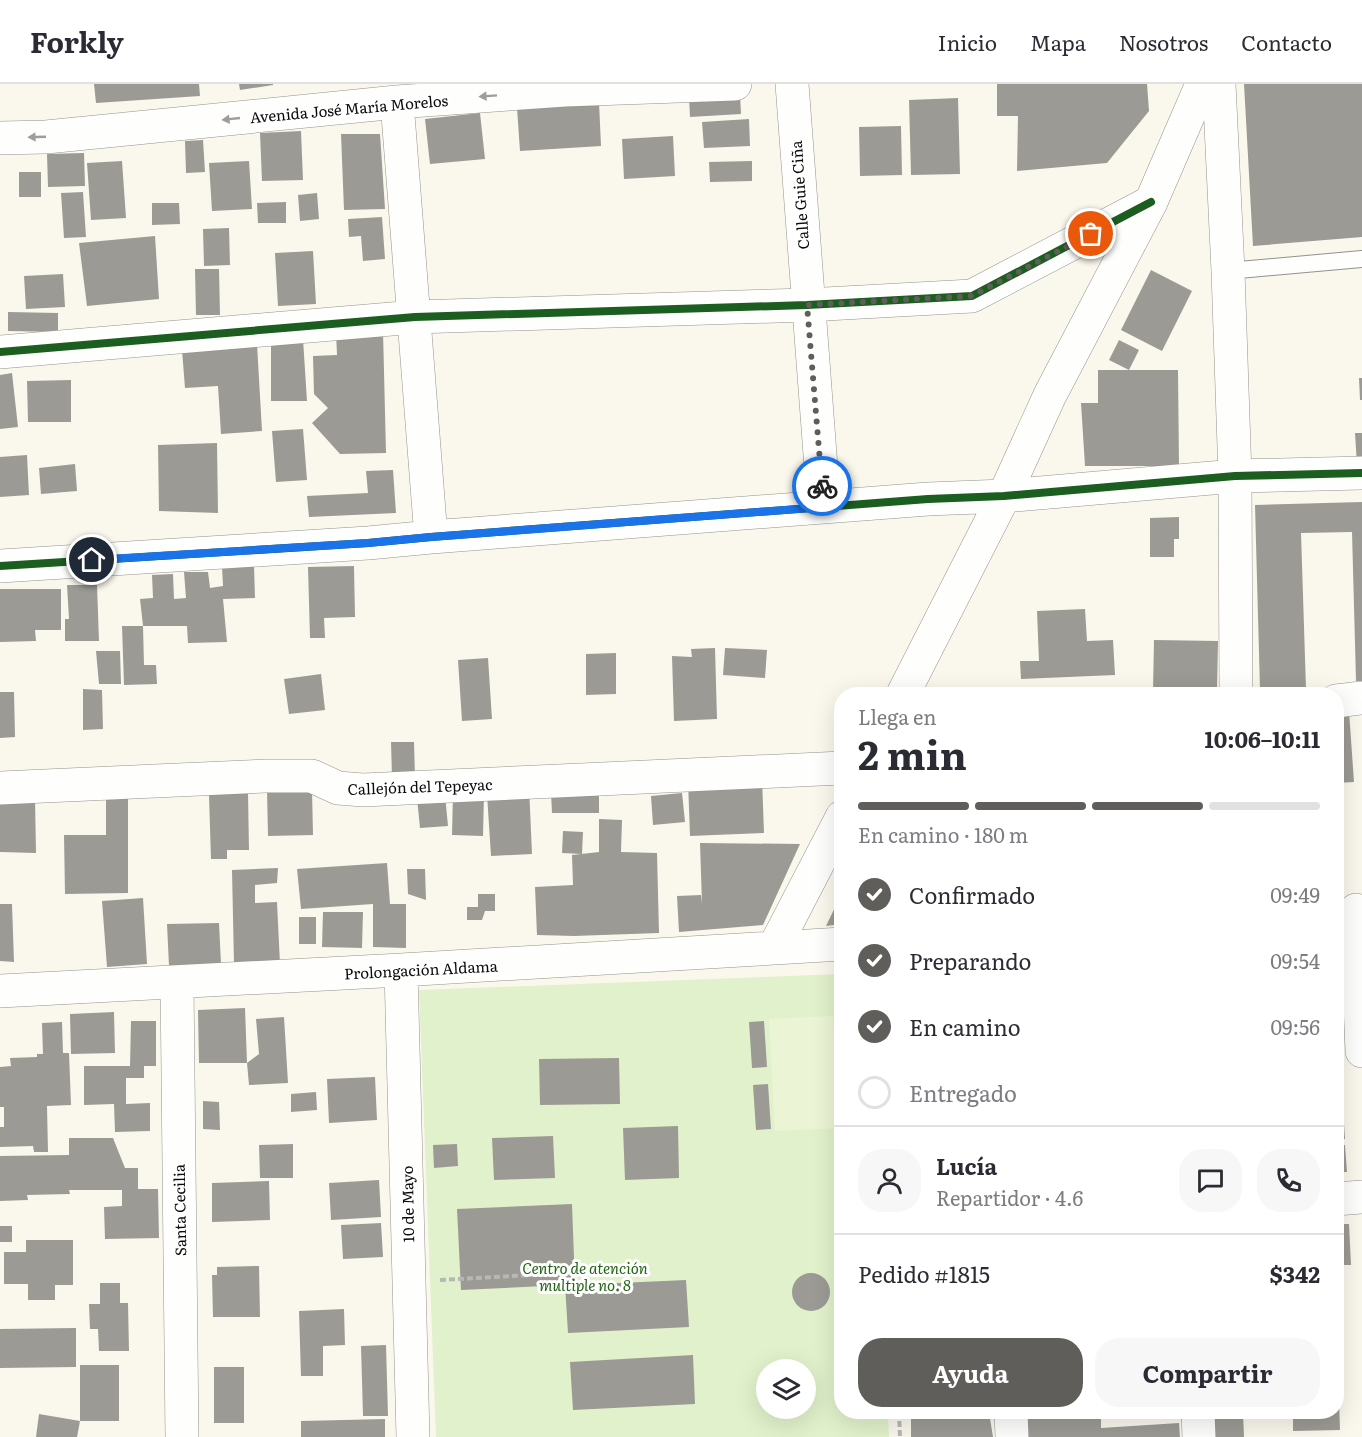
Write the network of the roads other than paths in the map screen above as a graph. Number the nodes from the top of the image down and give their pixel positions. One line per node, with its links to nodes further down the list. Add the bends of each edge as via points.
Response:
1 (735, 84): 5 (street, Avenida José María Morelos, one-way to 5)
2 (792, 84): 11 (street, Calle Guie Ciña)
3 (1202, 84): 8 (street)
4 (1219, 84): 10 (street)
5 (449, 91): 6 (street, Avenida José María Morelos)
6 (397, 102): 7 (street, Avenida José María Morelos, one-way to 7); 12 (street)
7 (0, 138)
8 (1151, 202): 11 (street, via 972,296); 16 (street, via 1050,395)
9 (1362, 259): 10 (lane)
10 (1228, 271): 15 (street)
11 (807, 305): 12 (street); 17 (street, Calle Guie Ciña)
12 (415, 317): 13 (street); 18 (street)
13 (0, 352)
14 (1362, 472): 15 (street)
15 (1235, 476): 16 (street); 21 (street)
16 (1004, 496): 17 (street); 20 (street)
17 (824, 507): 18 (street)
18 (431, 537): 19 (street)
19 (0, 566)
20 (907, 687)
21 (1236, 687)
22 (1362, 698): 23 (street)
23 (1344, 700)
24 (834, 768): 25 (street, Callejón del Tepeyac, via 363,790 338,788 312,776)
25 (0, 788)
26 (834, 832): 29 (street)
27 (1352, 910): 33 (street)
28 (834, 944): 29 (street, Prolongación Aldama)
29 (774, 948): 30 (street, Prolongación Aldama)
30 (401, 970): 31 (street, Prolongación Aldama); 39 (street, 10 de Mayo)
31 (177, 983): 32 (street, Prolongación Aldama); 38 (street, Santa Cecilia)
32 (0, 991)
33 (1362, 1051)
34 (1362, 1197): 35 (street)
35 (1344, 1198)
36 (1011, 1419): 40 (street)
37 (1198, 1419): 41 (street)
38 (182, 1437)
39 (413, 1437)
40 (1012, 1437)
41 (1199, 1437)

